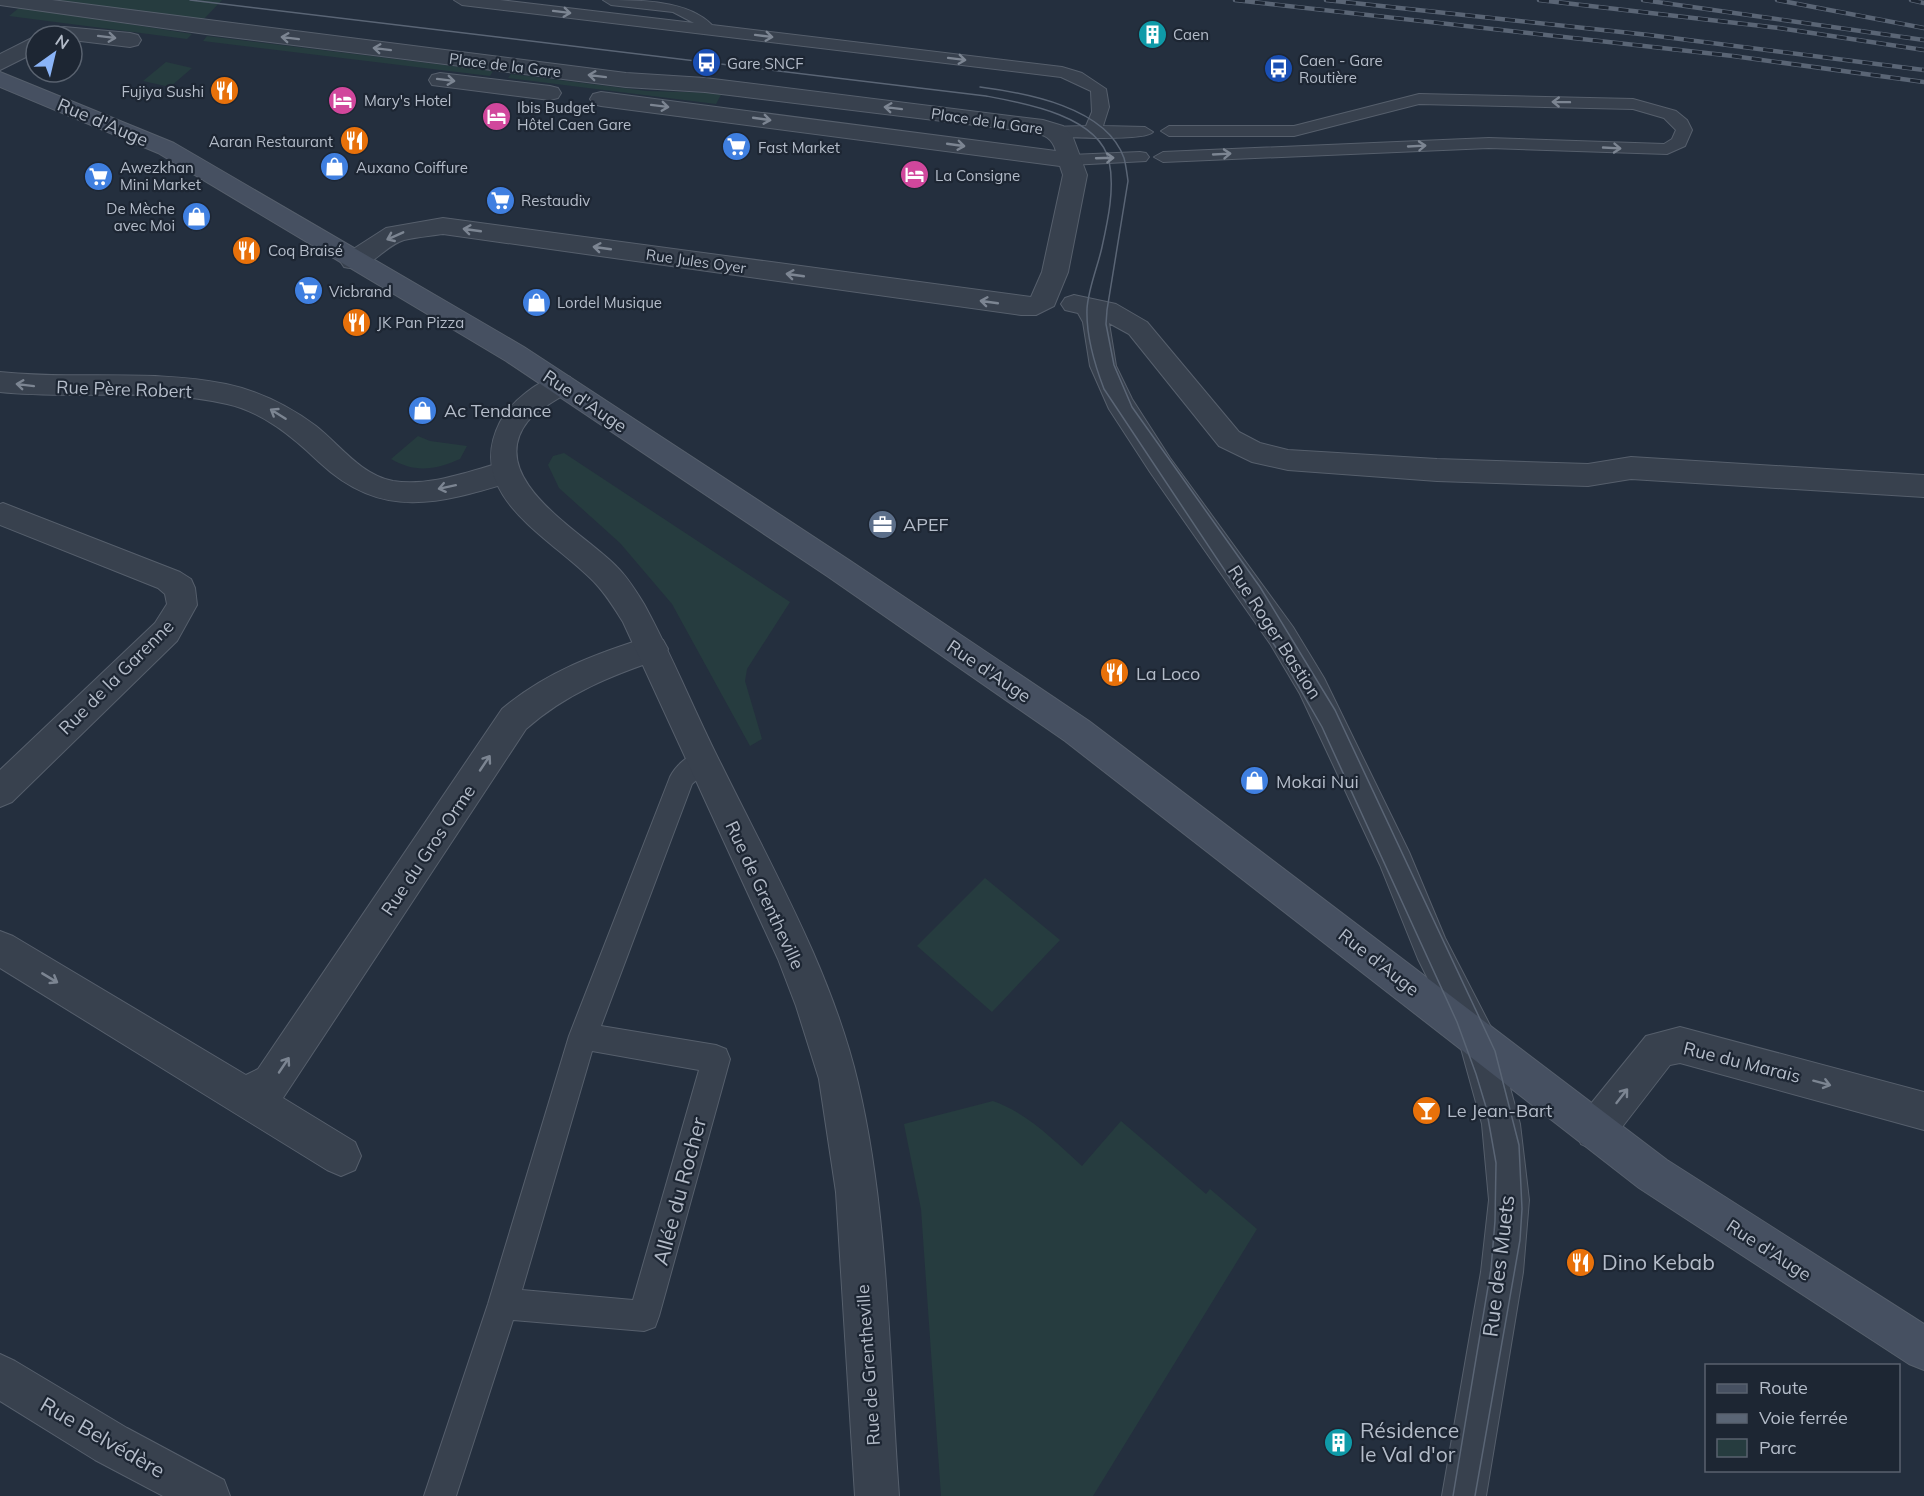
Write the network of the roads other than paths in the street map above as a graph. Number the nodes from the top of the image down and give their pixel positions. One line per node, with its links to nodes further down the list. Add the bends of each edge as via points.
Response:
1 (8, 0): 11 (street, Place de la Gare, one-way to 1, via 1035,125 705,85 626,80)
2 (462, 0): 4 (lane, one-way to 4)
3 (611, 0): 4 (lane, via 686,11 702,19)
4 (705, 29): 14 (lane, one-way to 14, via 1062,72 1098,89 1101,111)
5 (84, 35): 6 (street, one-way to 6)
6 (153, 43)
7 (24, 50): 8 (street)
8 (0, 63)
9 (423, 77): 17 (street, Place de la Gare, one-way to 17)
10 (0, 79): 18 (main road, Rue d'Auge, via 166,148)
11 (1055, 131): 14 (lane); 17 (street, Place de la Gare, via 1064,140)
12 (1169, 131): 16 (lane, one-way to 12, via 1478,144 1667,149 1679,142 1684,130 1677,118 1664,111 1634,104 1419,99 1294,131)
13 (1145, 132): 14 (lane)
14 (1089, 133)
15 (1140, 157): 17 (lane, one-way to 15)
16 (1163, 157)
17 (1070, 160): 19 (street, via 1074,190)
18 (353, 261): 19 (street, Rue Jules Oyer, one-way to 18, via 1036,306 1021,306 443,226 395,234); 22 (main road, Rue d'Auge)
19 (1045, 300): 20 (street)
20 (1087, 306): 24 (street, via 1107,310 1138,328 1229,439 1252,452 1288,460 1588,475 1630,468); 31 (street, Rue Roger Bastion, via 1096,322 1103,366 1119,402 1282,636 1313,687 1397,863 1431,947)
21 (0, 382): 23 (street, Rue Père Robert, one-way to 21, via 411,492 380,489 352,476 278,412 250,400 173,387 62,387)
22 (560, 384): 23 (street, via 513,420 503,445); 31 (main road, Rue d'Auge, via 1077,731)
23 (504, 474): 26 (street, Rue de Grentheville, via 513,490 537,515 606,576 632,609)
24 (1924, 486)
25 (3, 514): 28 (street, Rue de la Garenne, via 170,580 180,588 182,605 166,632)
26 (651, 649): 27 (street, Rue de Grentheville); 32 (street, Rue du Gros Orme, one-way to 26, via 260,1092 273,1082 514,719 556,685)
27 (701, 761): 30 (lane, via 682,777); 41 (street, Rue de Grentheville, via 799,964 832,1055 849,1141 859,1227)
28 (0, 792)
29 (0, 948): 32 (street, one-way to 32)
30 (583, 1036): 36 (lane); 36 (lane, Allée du Rocher, via 716,1059 645,1316)
31 (1477, 1037): 34 (main road, Rue d'Auge); 42 (street, Rue des Muets, via 1501,1124 1509,1200 1502,1272)
32 (243, 1095): 35 (street)
33 (1924, 1111): 34 (street, Rue du Marais, one-way to 33, via 1659,1049 1680,1045)
34 (1595, 1130): 37 (main road, Rue d'Auge, via 1673,1189)
35 (341, 1156)
36 (503, 1304): 40 (lane)
37 (1924, 1349)
38 (0, 1376): 39 (street, Rue Belvédère, via 111,1444)
39 (208, 1496)
40 (440, 1496)
41 (877, 1496)
42 (1464, 1496)

